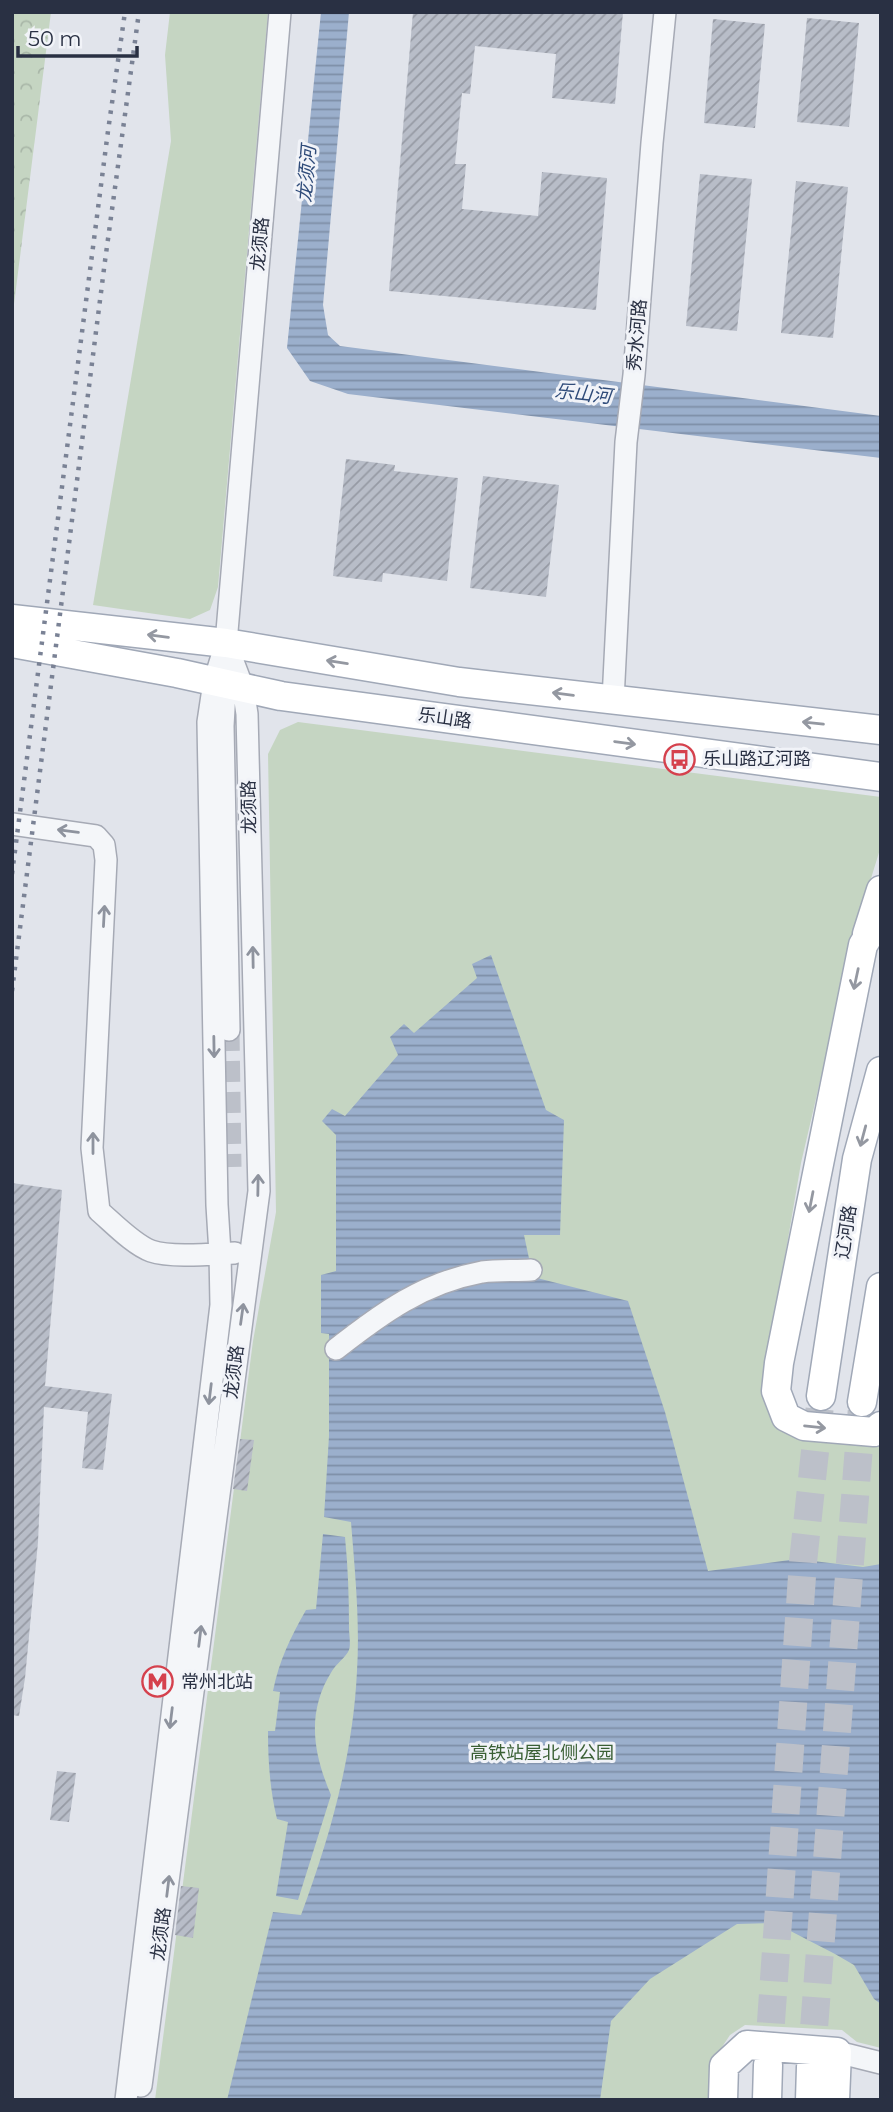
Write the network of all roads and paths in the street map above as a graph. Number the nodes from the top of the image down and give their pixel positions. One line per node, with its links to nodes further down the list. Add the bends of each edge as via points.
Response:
1 (280, 12): 5 (street, 龙须路)
2 (665, 12): 9 (street, 秀水河路, via 626,442)
3 (12, 619): 5 (main road, one-way to 3)
4 (12, 643): 7 (main road, 乐山路)
5 (226, 643): 8 (street, 龙须路); 8 (street, 龙须路); 9 (main road, one-way to 5, via 459,682)
6 (12, 654): 7 (main road)
7 (102, 659): 8 (main road, 乐山路)
8 (227, 685): 11 (main road, 乐山路, one-way to 11); 16 (street, via 223,726); 18 (street, 龙须路, one-way to 8, via 259,1191 247,714); 19 (street, 龙须路, one-way to 19, via 208,722)
9 (613, 700): 10 (main road, one-way to 9)
10 (881, 730)
11 (881, 777)
12 (12, 824): 19 (street, one-way to 12, via 151,1251 99,1211 92,1148 107,860 104,845 96,836)
13 (881, 890): 15 (main road)
14 (881, 916): 15 (main road)
15 (863, 945): 25 (main road, one-way to 25, via 776,1391 786,1417 804,1426 874,1432)
16 (229, 1030)
17 (881, 1071): 23 (main road, 辽河路, one-way to 23, via 857,1159)
18 (251, 1252): 19 (street); 31 (street, 龙须路, one-way to 18)
19 (220, 1253): 30 (street, 龙须路, one-way to 30, via 221,1305)
20 (531, 1270): 22 (street, via 483,1272 428,1288 379,1314)
21 (881, 1287): 24 (main road)
22 (336, 1349)
23 (821, 1396)
24 (862, 1402)
25 (881, 1426)
26 (837, 2052): 27 (street); 32 (main road, via 747,2045 724,2066); 35 (main road)
27 (881, 2063)
28 (768, 2065): 33 (main road)
29 (811, 2067): 34 (main road)
30 (126, 2100)
31 (139, 2100)
32 (723, 2100)
33 (767, 2100)
34 (810, 2100)
35 (835, 2100)

